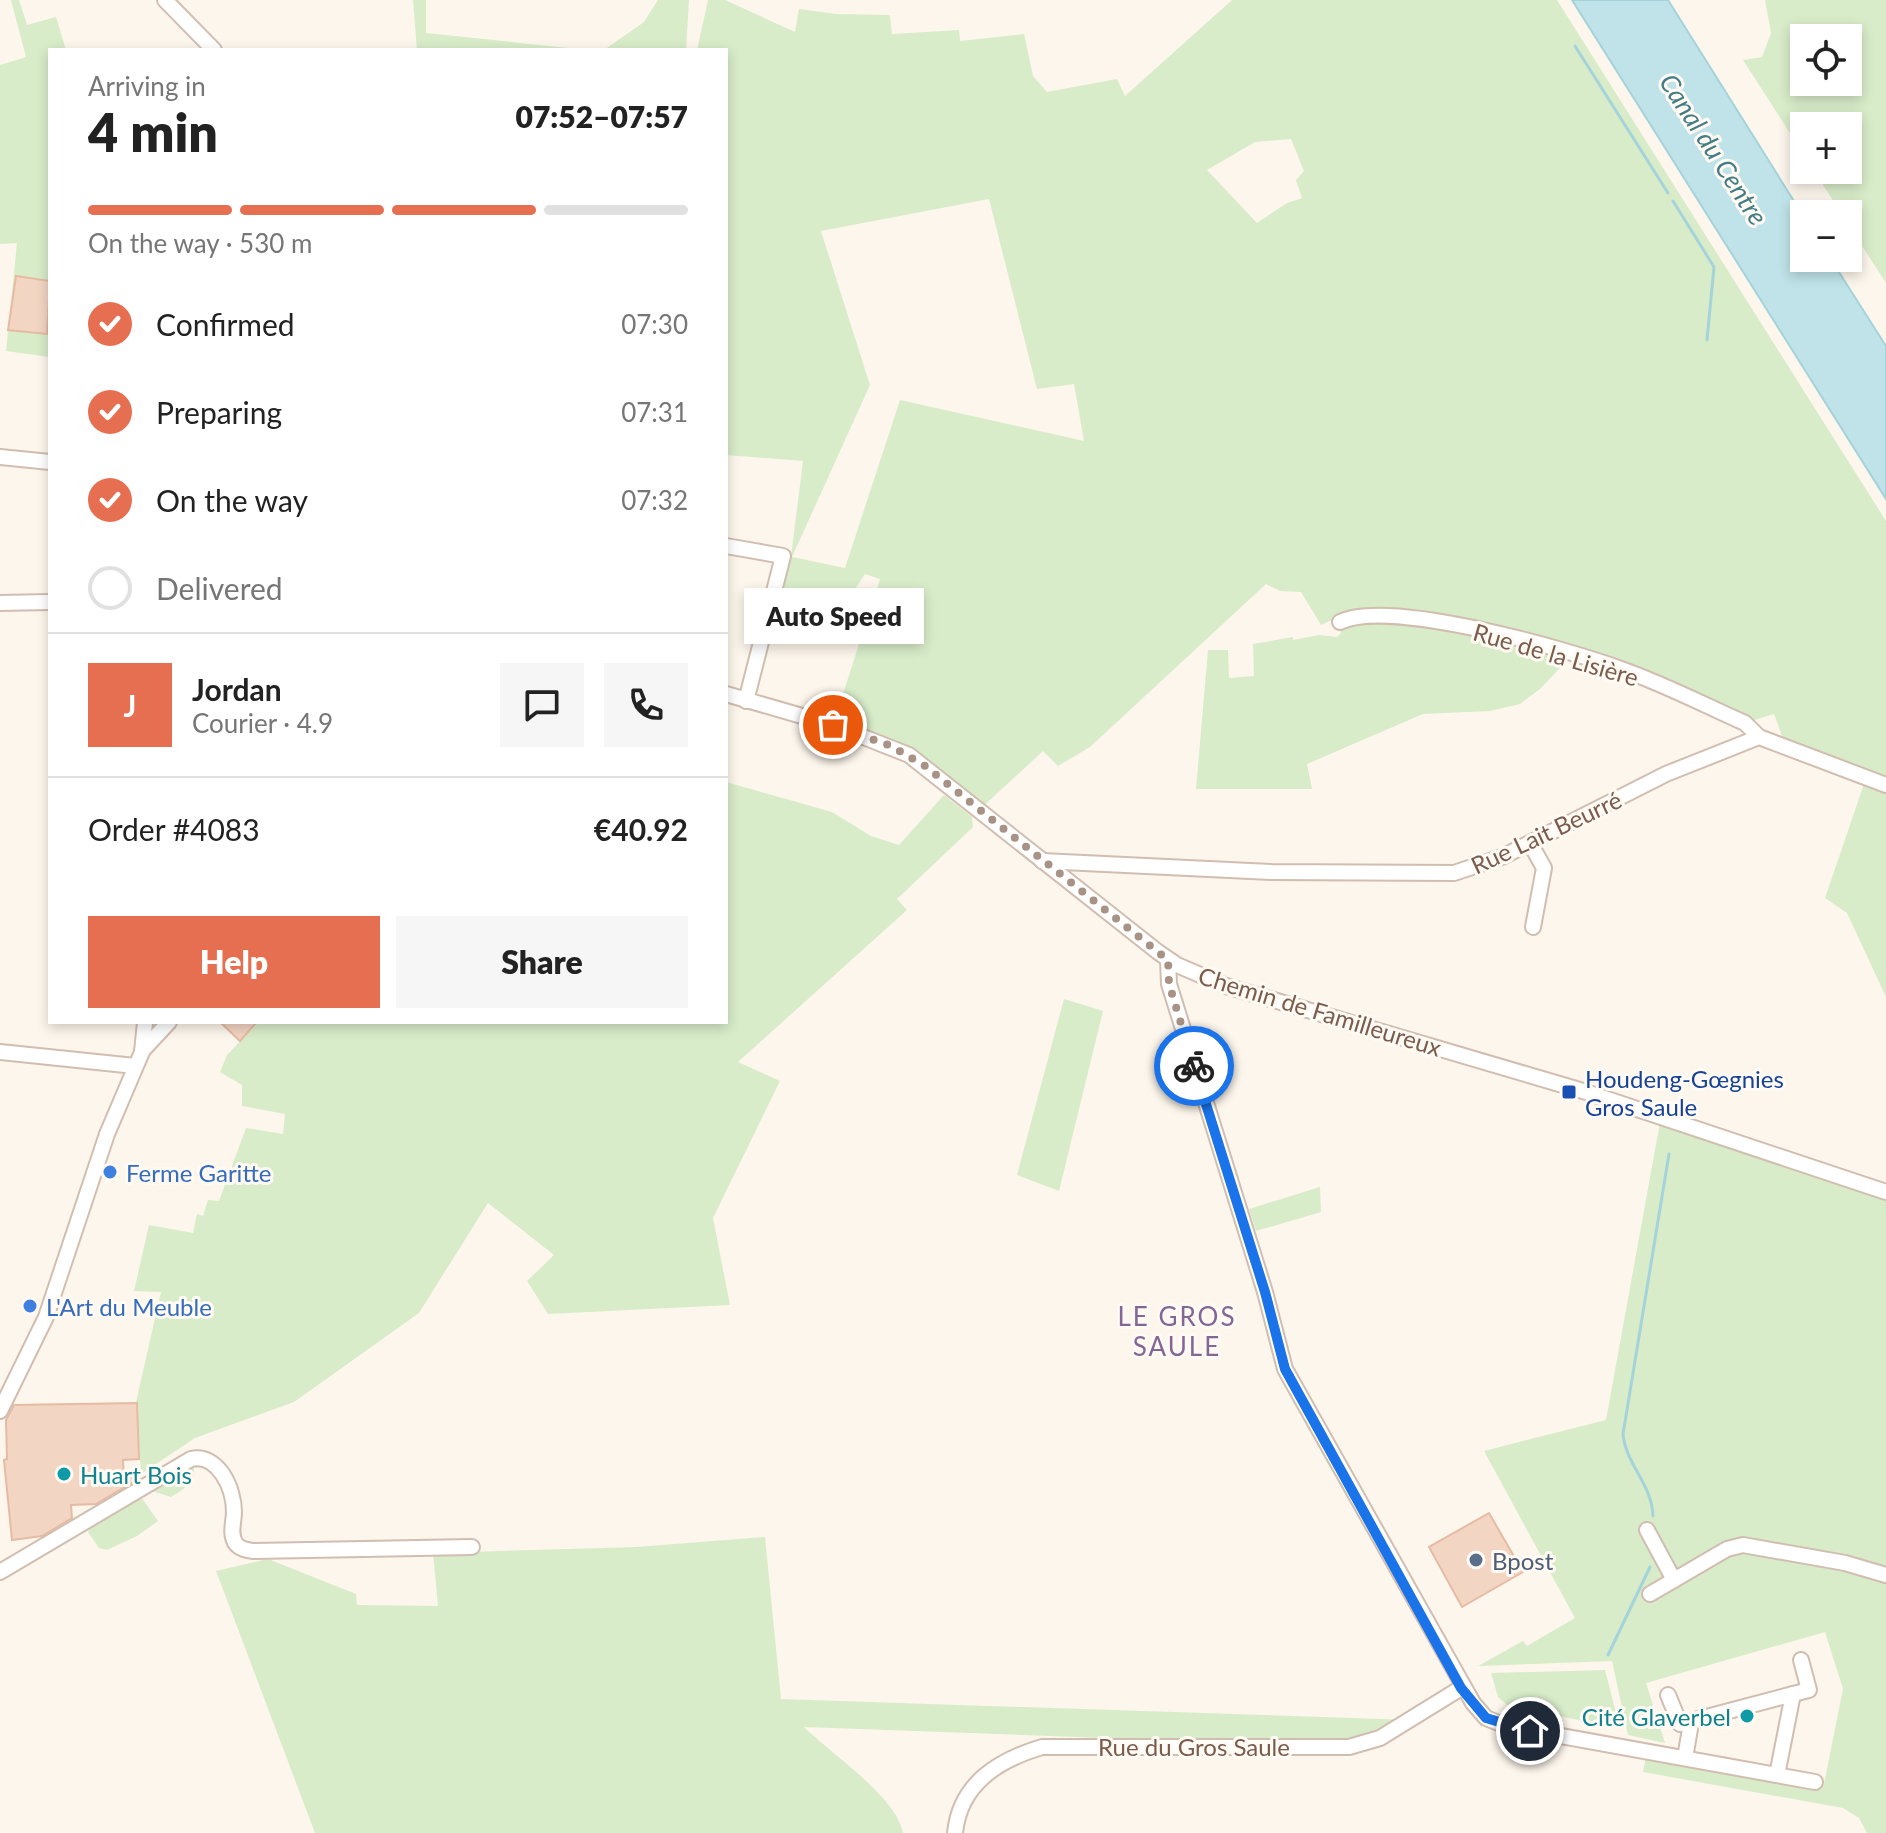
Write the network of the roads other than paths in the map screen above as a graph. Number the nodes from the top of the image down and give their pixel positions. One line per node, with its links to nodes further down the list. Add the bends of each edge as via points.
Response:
1 (165, 0): 2 (street)
2 (212, 48)
3 (0, 457): 4 (street)
4 (48, 462)
5 (728, 546): 10 (street, via 783,556)
6 (48, 602): 7 (street)
7 (0, 603)
8 (1340, 622): 11 (street, Rue de la Lisière, via 1355,615 1441,621 1572,654 1678,693 1745,723)
9 (728, 695): 10 (street, Chemin de Familleureux)
10 (746, 701): 14 (street, Chemin de Familleureux, via 833,725 909,755)
11 (1759, 737): 12 (street); 13 (street, Rue Lait Beurré, via 1666,774)
12 (1886, 785)
13 (1530, 843): 14 (street, Rue Lait Beurré, via 1467,871 1441,875); 15 (street, via 1544,868)
14 (1042, 861): 16 (street, Chemin de Familleureux)
15 (1533, 927)
16 (1168, 960): 21 (street, Chemin de Familleureux, via 1226,986 1600,1096); 31 (street, via 1169,984 1285,1369)
17 (145, 1024): 20 (street)
18 (167, 1024): 20 (street)
19 (0, 1052): 20 (street)
20 (138, 1059): 22 (street, via 107,1134 46,1317 27,1361)
21 (1886, 1192)
22 (4, 1390): 23 (street)
23 (0, 1411)
24 (1647, 1530): 28 (street)
25 (472, 1547): 26 (street, via 241,1548 233,1539 228,1484 213,1463 199,1457)
26 (0, 1572)
27 (1886, 1575): 28 (street, via 1743,1545)
28 (1674, 1580): 29 (street)
29 (1650, 1594)
30 (1801, 1660): 32 (street, via 1809,1690)
31 (1461, 1688): 35 (street, via 1486,1718 1506,1726); 38 (street, Rue du Gros Saule, via 1380,1738 1349,1747 1042,1747 1005,1761 978,1781)
32 (1793, 1694): 34 (street); 36 (street)
33 (1668, 1695): 34 (street, via 1680,1724)
34 (1691, 1723): 35 (street)
35 (1685, 1758): 36 (street)
36 (1777, 1775): 37 (street)
37 (1815, 1782)
38 (955, 1833)

